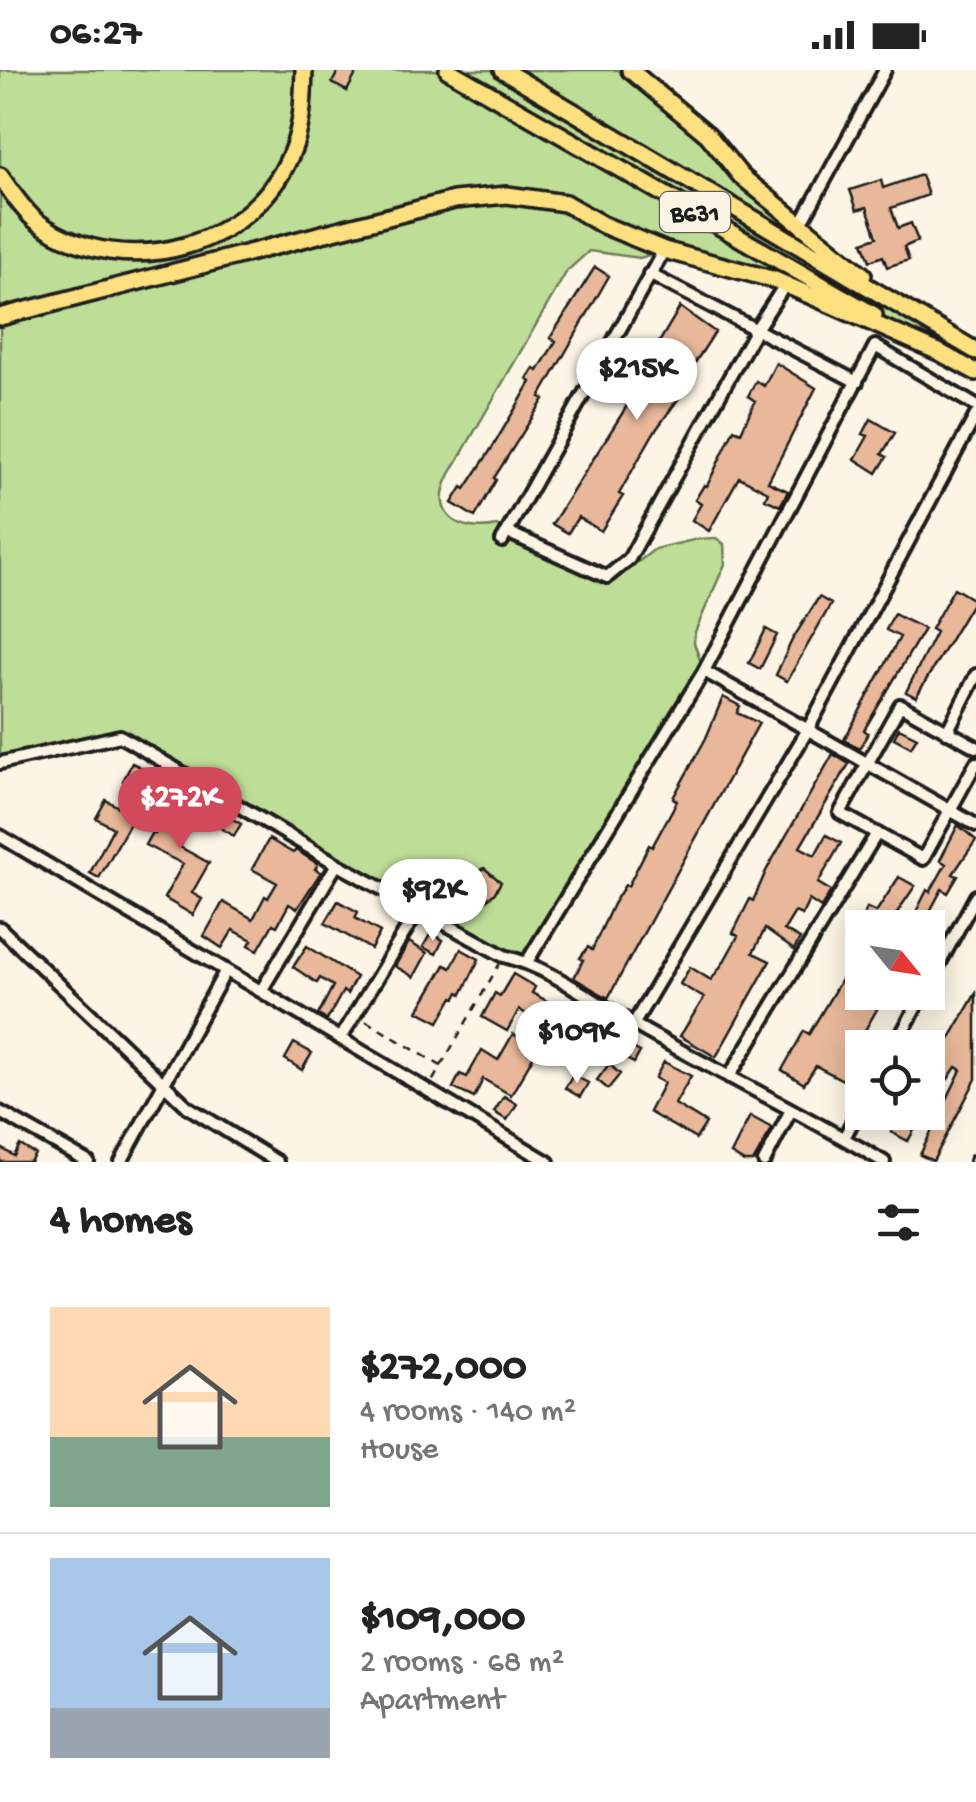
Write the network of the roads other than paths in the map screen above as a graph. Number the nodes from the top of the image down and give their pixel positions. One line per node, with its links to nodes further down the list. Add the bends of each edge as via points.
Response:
1 (304, 70): 6 (main road, via 293,150 263,199 202,241 164,252 91,249 35,220)
2 (448, 70): 15 (main road, B631)
3 (503, 70): 11 (main road, B631)
4 (630, 70): 7 (main road, via 708,134 742,176)
5 (885, 70): 7 (street)
6 (0, 176)
7 (802, 222): 11 (main road)
8 (664, 250): 9 (street); 10 (main road); 12 (main road, via 565,203 507,195 454,200)
9 (649, 274): 13 (street); 13 (street, via 506,537 607,577 629,559)
10 (786, 285): 13 (street); 15 (main road)
11 (894, 301): 14 (main road, B631)
12 (0, 317)
13 (755, 331): 17 (street)
14 (976, 351)
15 (942, 354): 16 (main road, B631)
16 (976, 372)
17 (857, 382): 18 (street, via 875,346); 20 (street)
18 (976, 406)
19 (976, 416): 22 (street)
20 (704, 671): 22 (street); 37 (street)
21 (976, 675): 23 (street)
22 (807, 731): 25 (street); 40 (street)
23 (947, 732): 24 (street); 25 (street, via 900,705)
24 (976, 747)
25 (868, 763): 28 (street); 30 (street, via 840,812)
26 (0, 764): 32 (street, via 120,736)
27 (976, 764): 28 (street)
28 (950, 810): 29 (street); 30 (street, via 922,858)
29 (976, 826)
30 (877, 833): 42 (street)
31 (0, 836): 38 (street)
32 (337, 864): 34 (street); 39 (street)
33 (976, 896): 36 (street)
34 (420, 907): 37 (street, via 504,956); 41 (street)
35 (0, 928): 43 (street)
36 (945, 953)
37 (527, 962): 40 (street)
38 (226, 970): 39 (street); 43 (street)
39 (261, 991): 41 (street)
40 (634, 1025): 42 (street)
41 (342, 1036): 51 (street)
42 (729, 1077): 44 (street)
43 (163, 1082): 49 (street); 50 (street, via 188,1107)
44 (791, 1110): 47 (street); 52 (street)
45 (0, 1112): 48 (street)
46 (848, 1130): 47 (street)
47 (844, 1138): 53 (street)
48 (88, 1162)
49 (121, 1162)
50 (277, 1162)
51 (548, 1162)
52 (764, 1162)
53 (884, 1162)

